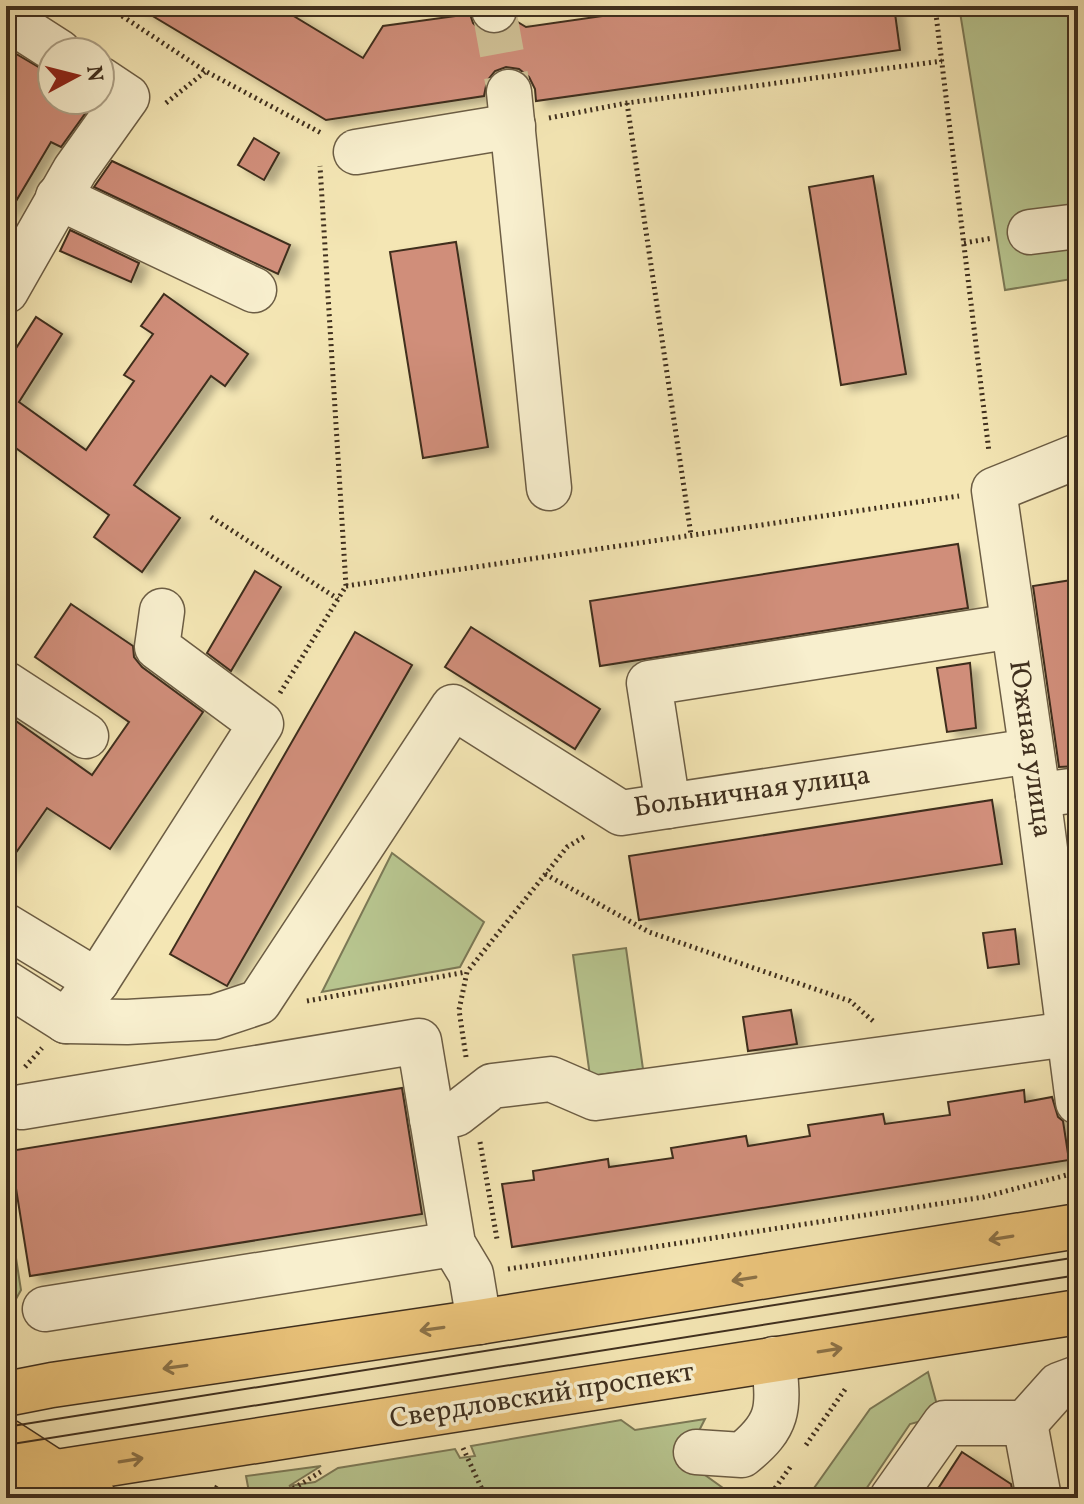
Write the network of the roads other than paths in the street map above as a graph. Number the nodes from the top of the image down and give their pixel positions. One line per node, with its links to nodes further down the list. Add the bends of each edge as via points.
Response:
1 (6, 18): 2 (street)
2 (36, 37)
3 (116, 90): 4 (street, via 127,97)
4 (116, 113)
5 (114, 116): 7 (street)
6 (329, 149): 13 (street, via 511,109)
7 (58, 197): 10 (street); 11 (street)
8 (1078, 226): 9 (street)
9 (1030, 232)
10 (254, 290)
11 (6, 291)
12 (1074, 463): 15 (street, Южная улица, via 994,490)
13 (549, 488)
14 (162, 611): 23 (street, via 157,647 261,724)
15 (1013, 626): 18 (street, Южная улица); 20 (street, via 649,683)
16 (6, 684): 17 (street)
17 (86, 736)
18 (1031, 751): 19 (street, Южная улица); 20 (street, Больничная улица)
19 (1058, 792): 21 (street, Южная улица)
20 (668, 806): 25 (street, Больничная улица, via 621,813 453,707)
21 (1062, 854): 26 (street, Южная улица)
22 (6, 926): 23 (street)
23 (97, 981): 27 (street)
24 (6, 983): 27 (street)
25 (259, 1002): 27 (street, via 214,1017); 28 (street)
26 (1070, 1011): 30 (street, Южная улица); 31 (street, via 914,1056 595,1098 551,1079 492,1086 456,1114)
27 (66, 1021)
28 (269, 1065): 29 (street); 31 (street, via 419,1041)
29 (20, 1090)
30 (1078, 1102)
31 (432, 1119): 33 (street)
32 (1078, 1226): 36 (main road, one-way to 36)
33 (475, 1263): 34 (street); 36 (street)
34 (45, 1309)
35 (1078, 1312): 37 (main road, Свердловский проспект, one-way to 35)
36 (479, 1322): 39 (main road, one-way to 39)
37 (774, 1359): 42 (street, via 776,1416 763,1438 742,1455); 43 (main road, Свердловский проспект, one-way to 37)
38 (1078, 1378): 40 (street, via 1059,1385)
39 (6, 1394)
40 (1025, 1423): 46 (street, via 945,1423); 47 (street)
41 (6, 1441): 43 (main road)
42 (696, 1452)
43 (54, 1472): 44 (main road, Свердловский проспект); 45 (main road)
44 (6, 1480)
45 (94, 1498)
46 (892, 1498)
47 (1039, 1498)

